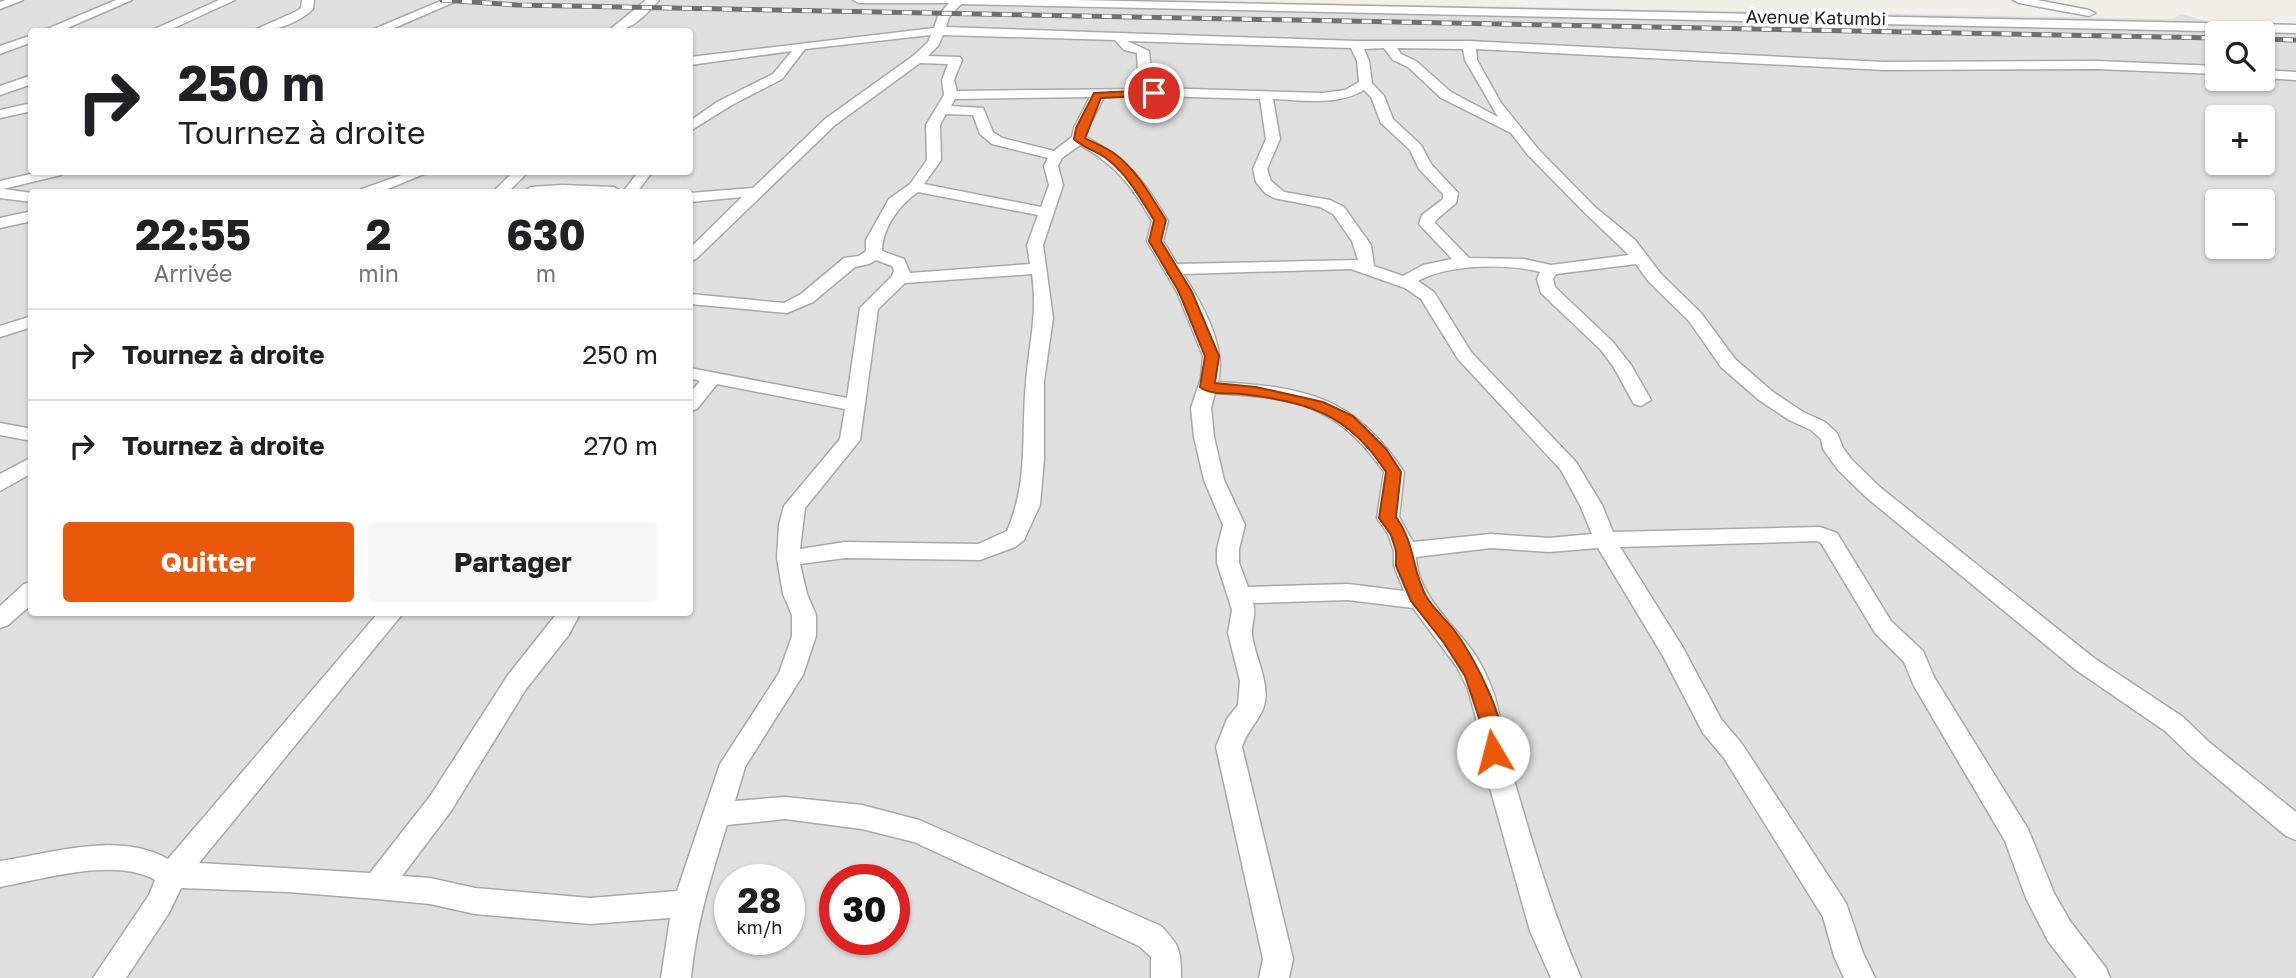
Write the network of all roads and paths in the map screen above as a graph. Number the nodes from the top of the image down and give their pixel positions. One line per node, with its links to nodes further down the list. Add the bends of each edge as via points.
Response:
1 (18, 0): 10 (street)
2 (126, 0): 13 (street)
3 (229, 0): 14 (street)
4 (308, 0): 15 (street, via 301,13)
5 (453, 0): 16 (street)
6 (653, 0): 17 (street)
7 (859, 0): 9 (street, Avenue Katumbi)
8 (2019, 0): 12 (street, via 2103,16)
9 (959, 1): 11 (street, Avenue Katumbi); 20 (street, via 944,16)
10 (0, 6)
11 (2205, 26)
12 (2205, 26)
13 (56, 28)
14 (163, 28)
15 (265, 28)
16 (383, 28)
17 (620, 28)
18 (2275, 28): 19 (street, Avenue Katumbi)
19 (2296, 29)
20 (938, 31): 21 (street); 26 (street); 29 (street, via 934,43)
21 (1113, 36): 23 (street); 37 (street, via 1143,51 1142,64)
22 (28, 39): 27 (street)
23 (1356, 45): 24 (street); 35 (street)
24 (1388, 45): 25 (street); 44 (street, via 1446,95)
25 (1469, 45): 31 (street, via 1884,66); 44 (street, via 1471,61)
26 (801, 46): 30 (street); 43 (street, via 782,75)
27 (2, 48): 28 (street)
28 (28, 52)
29 (918, 58): 40 (street, via 956,60); 55 (street, via 830,122)
30 (693, 61)
31 (2205, 70)
32 (2275, 75): 33 (street)
33 (2296, 76)
34 (28, 80): 36 (street)
35 (1366, 84): 39 (street, via 1338,97); 64 (street, via 1394,131 1416,148 1424,166 1450,193 1451,201 1428,218 1427,224)
36 (0, 91)
37 (1154, 93): 38 (street); 39 (street)
38 (1098, 95): 40 (street); 45 (street)
39 (1266, 96): 65 (street, via 1273,139 1260,169 1266,184 1278,195 1322,203 1343,214 1368,257)
40 (946, 103): 46 (street, via 978,111 988,134 997,141); 52 (street, via 933,125 934,160)
41 (28, 108): 42 (street)
42 (0, 114)
43 (693, 125)
44 (1513, 129): 63 (street, via 1569,191)
45 (1079, 139): 46 (street); 67 (street, via 1111,156 1143,193 1160,220 1155,241)
46 (1056, 156): 58 (street, via 1051,166 1056,184)
47 (43, 175): 50 (street)
48 (414, 175): 53 (street)
49 (519, 175): 51 (street)
50 (0, 185)
51 (505, 187)
52 (915, 187): 58 (street); 62 (street, via 897,199 886,216 874,240)
53 (375, 189)
54 (0, 192): 56 (street)
55 (754, 192): 57 (street); 61 (street)
56 (28, 197)
57 (693, 197)
58 (1045, 212): 66 (street, via 1035,245)
59 (28, 217): 60 (street)
60 (0, 223)
61 (693, 253)
62 (874, 253): 69 (street, via 898,263); 71 (street, via 863,261 850,262 807,298 787,308)
63 (1641, 258): 68 (street); 94 (street, via 1695,317 1728,363 1766,396 1824,432 1845,465 1874,493 2085,664 2174,724)
64 (1467, 265): 68 (street, via 1520,261); 70 (street, via 1429,269)
65 (1366, 267): 67 (street); 70 (street)
66 (1038, 269): 69 (street); 86 (street, via 1044,318 1035,381 1034,459 1029,505 1016,535 980,552 845,550)
67 (1173, 269): 76 (street, via 1212,356)
68 (1550, 270): 77 (street, via 1545,279 1547,289 1606,346)
69 (900, 278): 79 (street, via 869,308)
70 (1404, 282): 84 (street, via 1429,296 1464,355 1569,467 1591,505)
71 (693, 299)
72 (28, 322): 73 (street)
73 (0, 332)
74 (693, 374): 75 (street)
75 (713, 377): 78 (street); 79 (street)
76 (1207, 387): 85 (street, via 1301,400 1348,419 1394,472 1388,518); 88 (street, via 1202,408 1204,437 1219,494 1234,525 1228,563)
77 (1641, 400)
78 (693, 401)
79 (855, 405): 86 (street, via 850,440 795,506)
80 (0, 429): 81 (street)
81 (28, 434)
82 (28, 466): 83 (street)
83 (0, 484)
84 (1604, 541): 85 (street, via 1549,545 1492,541); 104 (street, via 1674,652 1712,726 1733,751 1836,912); 105 (street, via 1820,534 1829,538 1883,627 1914,657 2018,838 2059,931)
85 (1405, 551): 89 (street, via 1405,566)
86 (788, 558): 93 (street, via 804,615 804,636 791,675 733,764)
87 (28, 594): 92 (street)
88 (1241, 595): 89 (street, via 1348,592); 102 (street, via 1240,633 1252,681 1251,707 1236,726 1228,747 1278,959)
89 (1420, 601): 103 (street, via 1467,662 1480,689 1493,752 1541,919)
90 (390, 616): 96 (street)
91 (568, 616): 97 (street, via 517,682 441,803)
92 (0, 620)
93 (716, 814): 98 (street); 101 (street, via 785,808 862,817 919,832 1150,936 1166,952)
94 (2296, 828)
95 (0, 874): 96 (street, via 108,857 147,861)
96 (172, 875): 97 (street); 99 (street, via 159,904)
97 (377, 886): 98 (street, via 590,911)
98 (688, 903): 100 (street)
99 (108, 978)
100 (676, 978)
101 (1166, 978)
102 (1275, 978)
103 (1566, 978)
104 (1860, 978)
105 (2095, 978)

